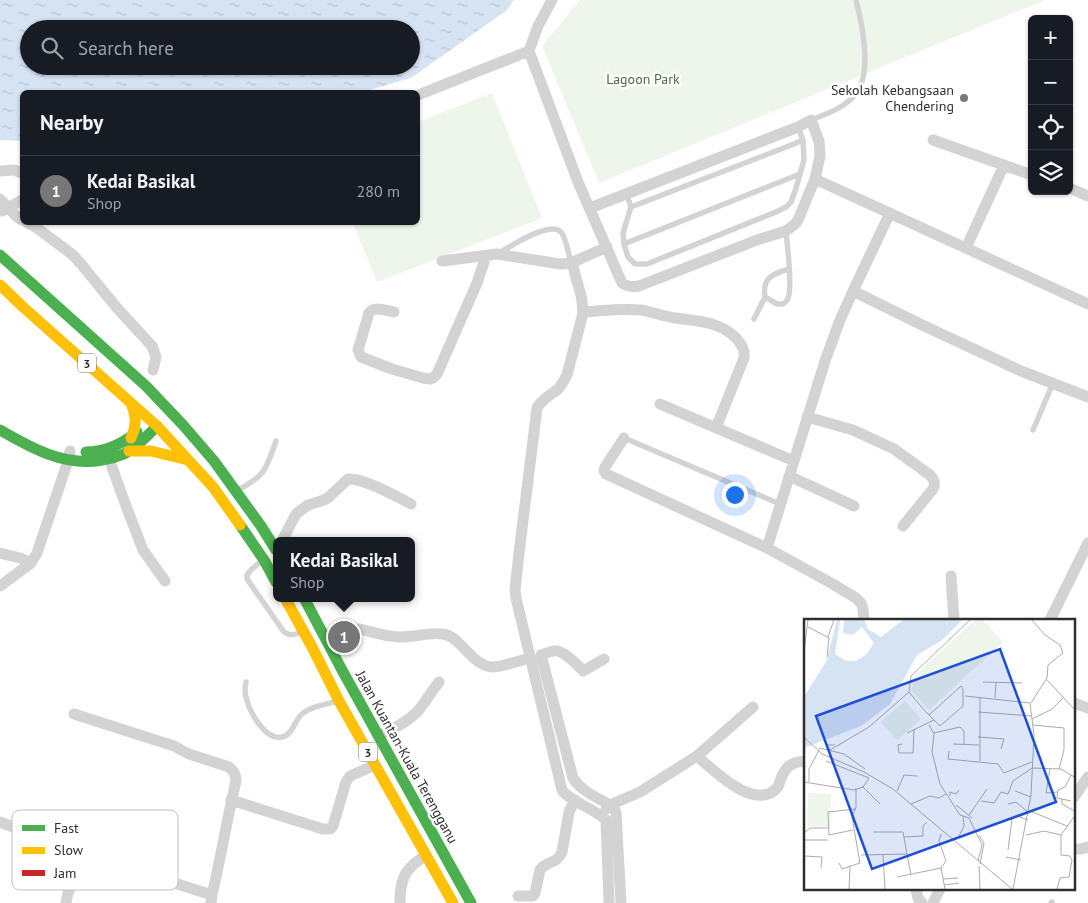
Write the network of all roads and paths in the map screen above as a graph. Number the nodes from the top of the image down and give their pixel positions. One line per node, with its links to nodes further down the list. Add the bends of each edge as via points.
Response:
1 (552, 0): 3 (street)
2 (856, 0): 5 (lane, via 864,45 864,77 856,94 843,106)
3 (524, 53): 4 (street); 21 (street)
4 (420, 94)
5 (811, 120): 6 (street); 14 (street, via 819,141 820,156)
6 (798, 127): 7 (lane); 16 (street)
7 (803, 140): 12 (lane); 20 (lane)
8 (933, 140): 9 (street)
9 (1004, 165): 13 (street); 28 (street)
10 (0, 171): 11 (street)
11 (20, 172)
12 (800, 174): 26 (lane); 26 (lane, via 791,202 786,207 647,264 636,264 628,257)
13 (1028, 174)
14 (815, 180): 22 (street); 25 (street, via 798,220)
15 (1073, 190): 17 (street)
16 (626, 194): 20 (lane); 21 (street)
17 (1088, 196)
18 (20, 201): 19 (street)
19 (3, 205): 23 (street)
20 (631, 207): 26 (lane, via 623,233)
21 (590, 208): 27 (street)
22 (890, 213): 28 (street); 36 (street)
23 (20, 218)
24 (32, 225): 42 (street, via 82,264 152,346 156,357)
25 (786, 231): 27 (street, via 632,287 622,283); 34 (lane)
26 (624, 244)
27 (603, 248): 33 (street)
28 (966, 248): 38 (street)
29 (498, 254): 31 (street); 33 (street, via 549,263); 33 (lane, via 519,241 547,229 555,229 564,236)
30 (0, 255): 44 (main road, 3)
31 (486, 256): 32 (street); 39 (street, via 477,283 433,378 392,369 359,353 371,309)
32 (442, 261)
33 (571, 262): 40 (street)
34 (789, 268): 37 (lane, via 765,282); 37 (lane, via 788,300 777,304)
35 (0, 285): 46 (main road, 3)
36 (853, 291): 43 (street); 48 (street)
37 (765, 297): 41 (lane)
38 (1088, 304)
39 (394, 312)
40 (583, 312): 52 (street, via 642,310 712,323 730,332 742,346 744,358); 87 (street, via 567,375 560,387 537,408 515,590)
41 (754, 319)
42 (153, 370)
43 (1053, 384): 45 (street); 54 (lane)
44 (151, 391): 50 (main road, via 156,408); 51 (main road, 3)
45 (1088, 398)
46 (132, 403): 50 (main road, 3); 55 (main road, via 137,417)
47 (660, 404): 52 (street)
48 (807, 417): 62 (street); 68 (street, via 853,430 894,449 930,475 935,486)
49 (0, 418): 60 (main road)
50 (155, 421): 51 (main road, via 170,420); 55 (main road); 58 (main road); 61 (main road, 3)
51 (183, 425): 64 (main road, 3)
52 (716, 428): 62 (street)
53 (0, 430): 60 (main road, via 35,450)
54 (1033, 430)
55 (131, 438): 59 (main road)
56 (624, 438): 66 (lane); 72 (street, via 605,467 606,474)
57 (276, 441): 64 (lane, via 266,469)
58 (128, 451): 59 (main road); 61 (main road, via 151,451)
59 (108, 454): 60 (main road, via 92,452); 78 (street, via 143,550)
60 (69, 456): 75 (street)
61 (188, 460): 74 (main road, 3, via 212,487)
62 (794, 460): 63 (street)
63 (789, 476): 66 (street); 67 (street)
64 (236, 491): 71 (main road, 3)
65 (411, 504): 69 (street, via 359,480 348,479 329,497 308,505 296,514)
66 (780, 504): 72 (street)
67 (854, 506)
68 (903, 526)
69 (284, 537)
70 (1088, 543): 84 (street)
71 (273, 545)
72 (767, 548): 82 (street, via 856,598 861,603)
73 (0, 553): 75 (street)
74 (264, 560): 76 (main road, 3); 85 (lane, via 251,570 247,579 284,632 292,635)
75 (31, 564): 79 (street)
76 (273, 576)
77 (951, 576): 83 (street)
78 (164, 581)
79 (0, 586)
80 (287, 602): 85 (main road, 3)
81 (306, 602): 86 (main road, Jalan Kuantan-Kuala Terengganu / 3)
82 (864, 619)
83 (954, 619)
84 (1050, 619)
85 (304, 631): 91 (main road, 3)
86 (326, 640): 87 (street, via 354,629 402,637 437,633 451,637 476,660 494,667); 96 (main road, Jalan Kuantan-Kuala Terengganu / 3)
87 (530, 658): 105 (street, via 562,790)
88 (604, 659): 106 (street, via 583,671 559,651 541,655 573,778 581,787)
89 (246, 682): 91 (lane, via 245,694 253,716 273,737 286,736 299,717 312,708)
90 (439, 682): 96 (street, via 417,712 396,728)
91 (339, 701): 99 (main road, 3)
92 (1076, 704): 94 (street)
93 (753, 707): 97 (street)
94 (1088, 708)
95 (74, 714): 104 (street, via 229,767 236,775)
96 (378, 736): 100 (main road, Jalan Kuantan-Kuala Terengganu / 3)
97 (697, 756): 98 (street, via 736,788 763,795 778,787 788,766); 106 (street, via 640,792)
98 (804, 761)
99 (376, 766): 101 (main road, 3); 104 (street, via 350,776 330,829)
100 (397, 770): 101 (main road); 119 (main road, Jalan Kuantan-Kuala Terengganu / 3)
101 (382, 777): 110 (main road, 3)
102 (1088, 777): 103 (street)
103 (1076, 794)
104 (231, 800): 115 (street)
105 (575, 800): 107 (street); 114 (street, via 569,812 560,857 542,866 533,896)
106 (610, 805): 107 (street); 121 (street, via 616,813)
107 (600, 816): 120 (street, via 606,823)
108 (0, 822): 109 (street)
109 (12, 827)
110 (426, 855): 117 (street, via 405,875); 118 (main road, 3)
111 (178, 887): 115 (street)
112 (69, 890): 116 (street)
113 (916, 890): 122 (street)
114 (518, 896)
115 (212, 899)
116 (66, 903)
117 (400, 903)
118 (454, 903)
119 (471, 903)
120 (609, 903)
121 (620, 903)
122 (922, 903)

